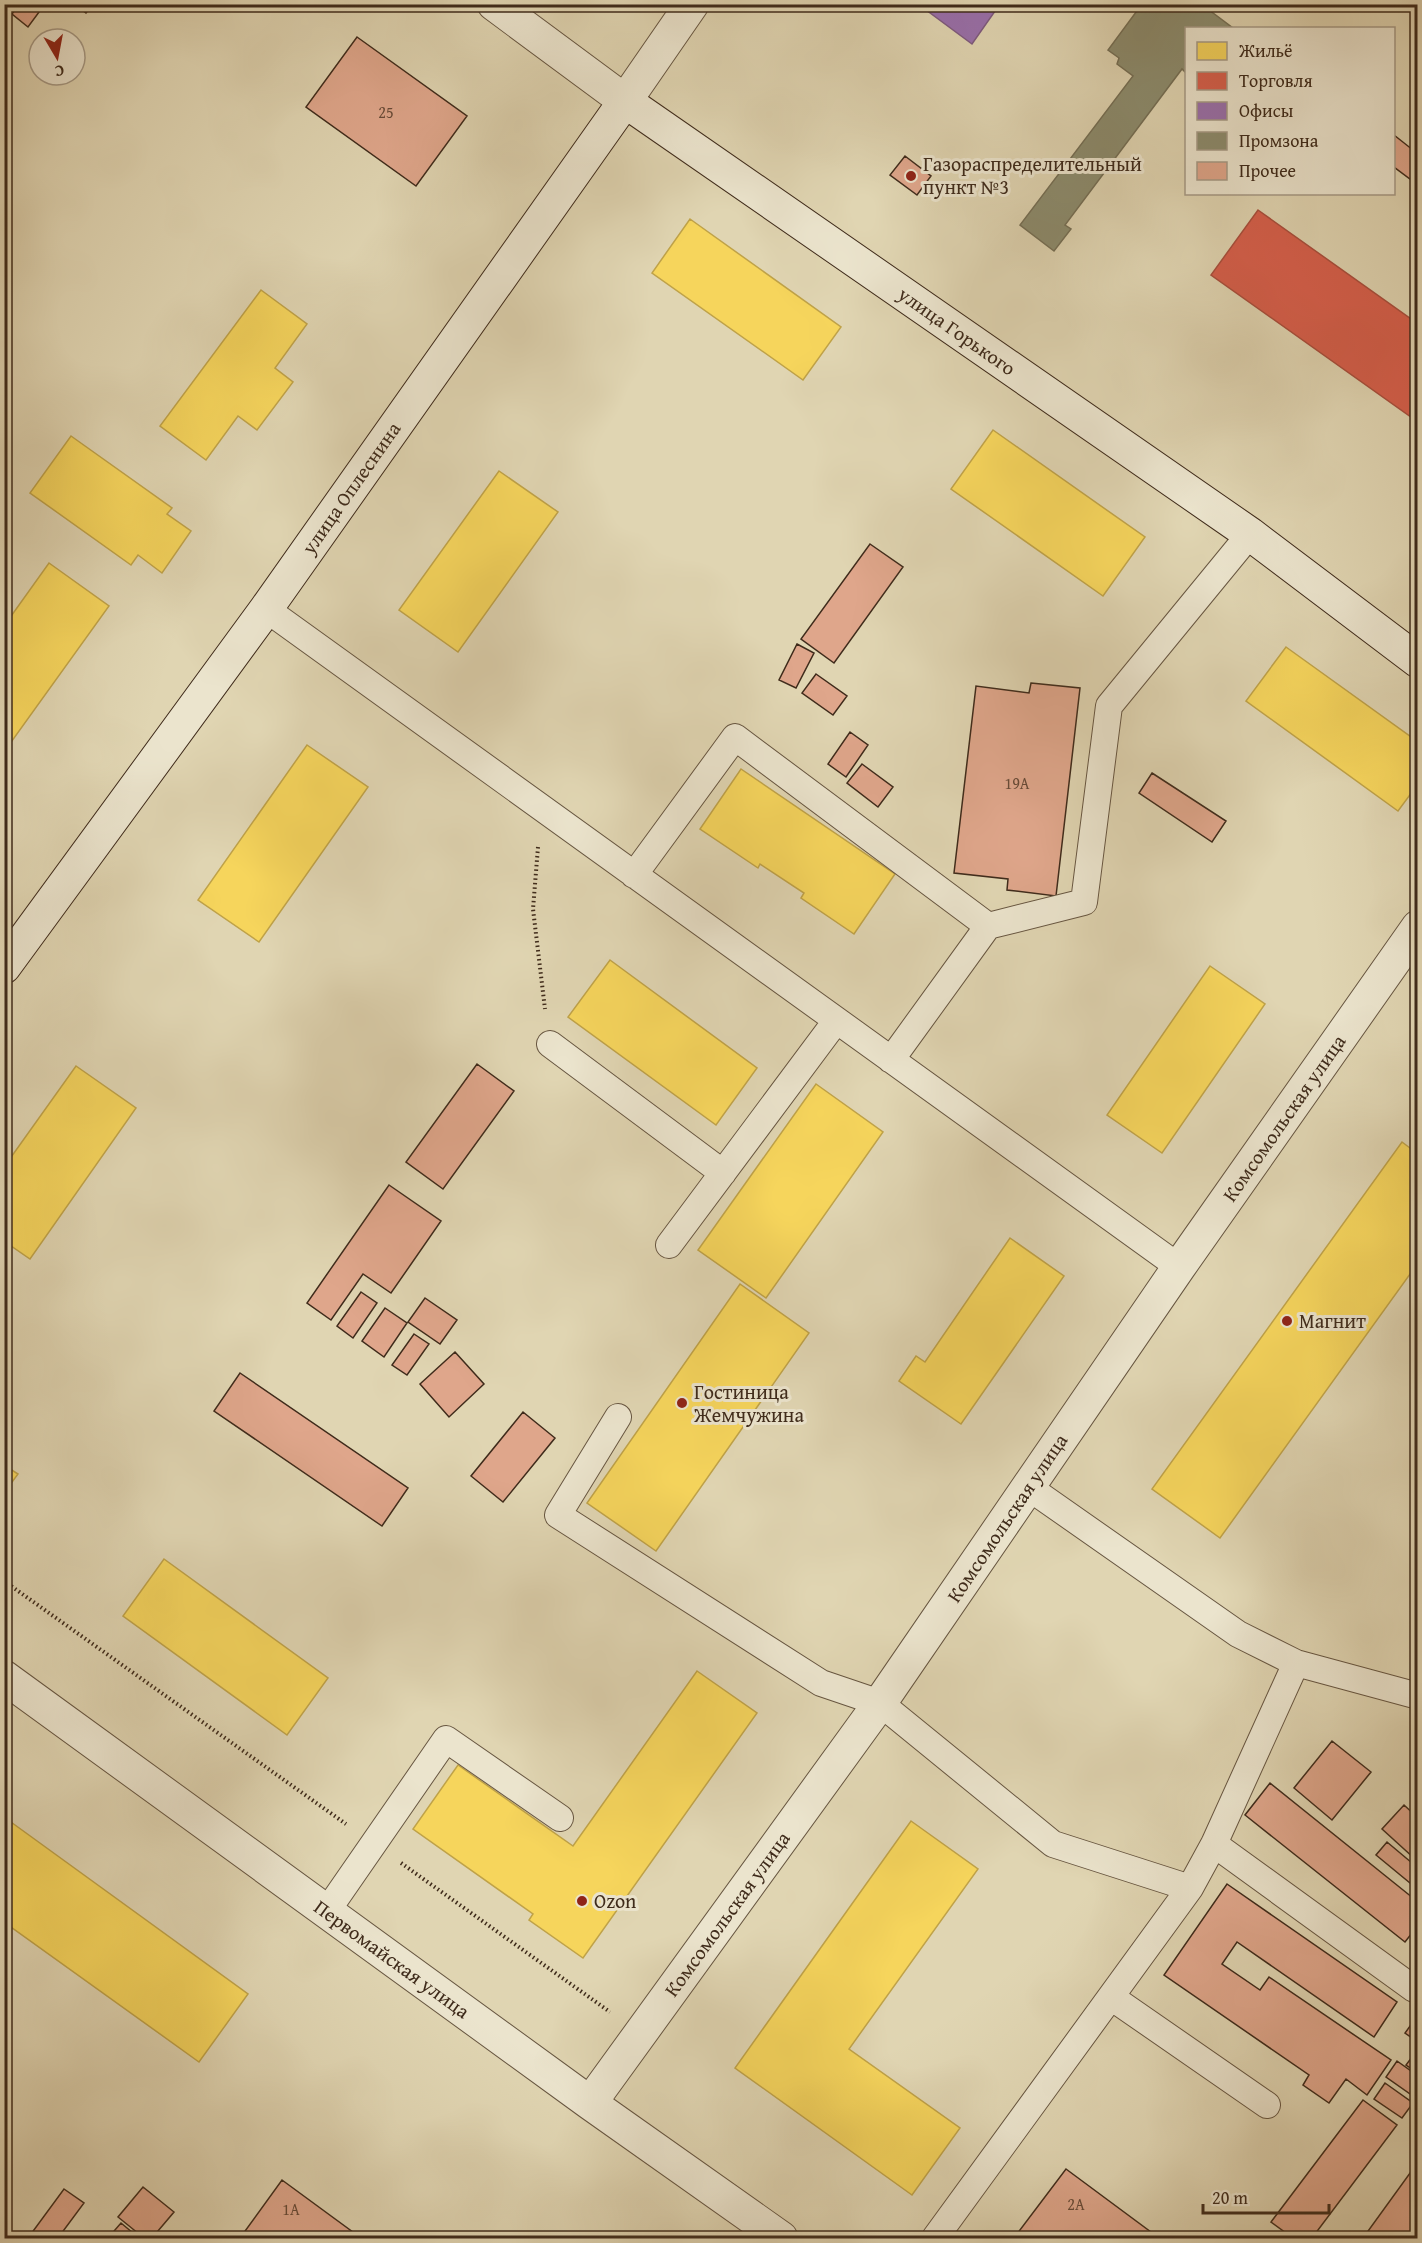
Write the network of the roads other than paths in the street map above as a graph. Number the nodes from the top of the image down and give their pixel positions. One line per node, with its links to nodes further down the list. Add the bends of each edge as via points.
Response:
1 (494, 4): 3 (street, улица Горького)
2 (692, 4): 3 (street, улица Оплеснина)
3 (625, 101): 4 (street, улица Горького); 5 (street, улица Оплеснина)
4 (1250, 534): 6 (street, улица Горького); 8 (lane, via 1109,706 1084,902)
5 (266, 609): 7 (lane); 10 (street, улица Оплеснина)
6 (1418, 661)
7 (634, 874): 8 (lane, via 735,737); 11 (lane)
8 (988, 926): 13 (lane)
9 (1418, 927): 16 (street, Комсомольская улица)
10 (4, 967)
11 (836, 1021): 13 (lane); 14 (lane)
12 (550, 1044): 14 (lane)
13 (891, 1060): 16 (lane)
14 (723, 1173): 15 (lane)
15 (669, 1245)
16 (1179, 1267): 18 (street, Комсомольская улица)
17 (618, 1417): 22 (lane, via 558,1515 821,1683)
18 (1028, 1487): 19 (lane, via 1238,1634); 22 (street, Комсомольская улица)
19 (1296, 1662): 21 (lane); 24 (lane)
20 (4, 1677): 26 (street, Первомайская улица)
21 (1418, 1696)
22 (880, 1703): 25 (lane, via 1053,1844); 29 (street, Комсомольская улица)
23 (560, 1818): 26 (lane, via 446,1739)
24 (1214, 1844): 25 (lane); 27 (lane)
25 (1190, 1888): 28 (lane)
26 (327, 1911): 29 (street, Первомайская улица)
27 (1414, 1989)
28 (1111, 1997): 30 (lane); 32 (lane)
29 (590, 2103): 31 (street, Первомайская улица)
30 (1267, 2105)
31 (781, 2238)
32 (935, 2238)

